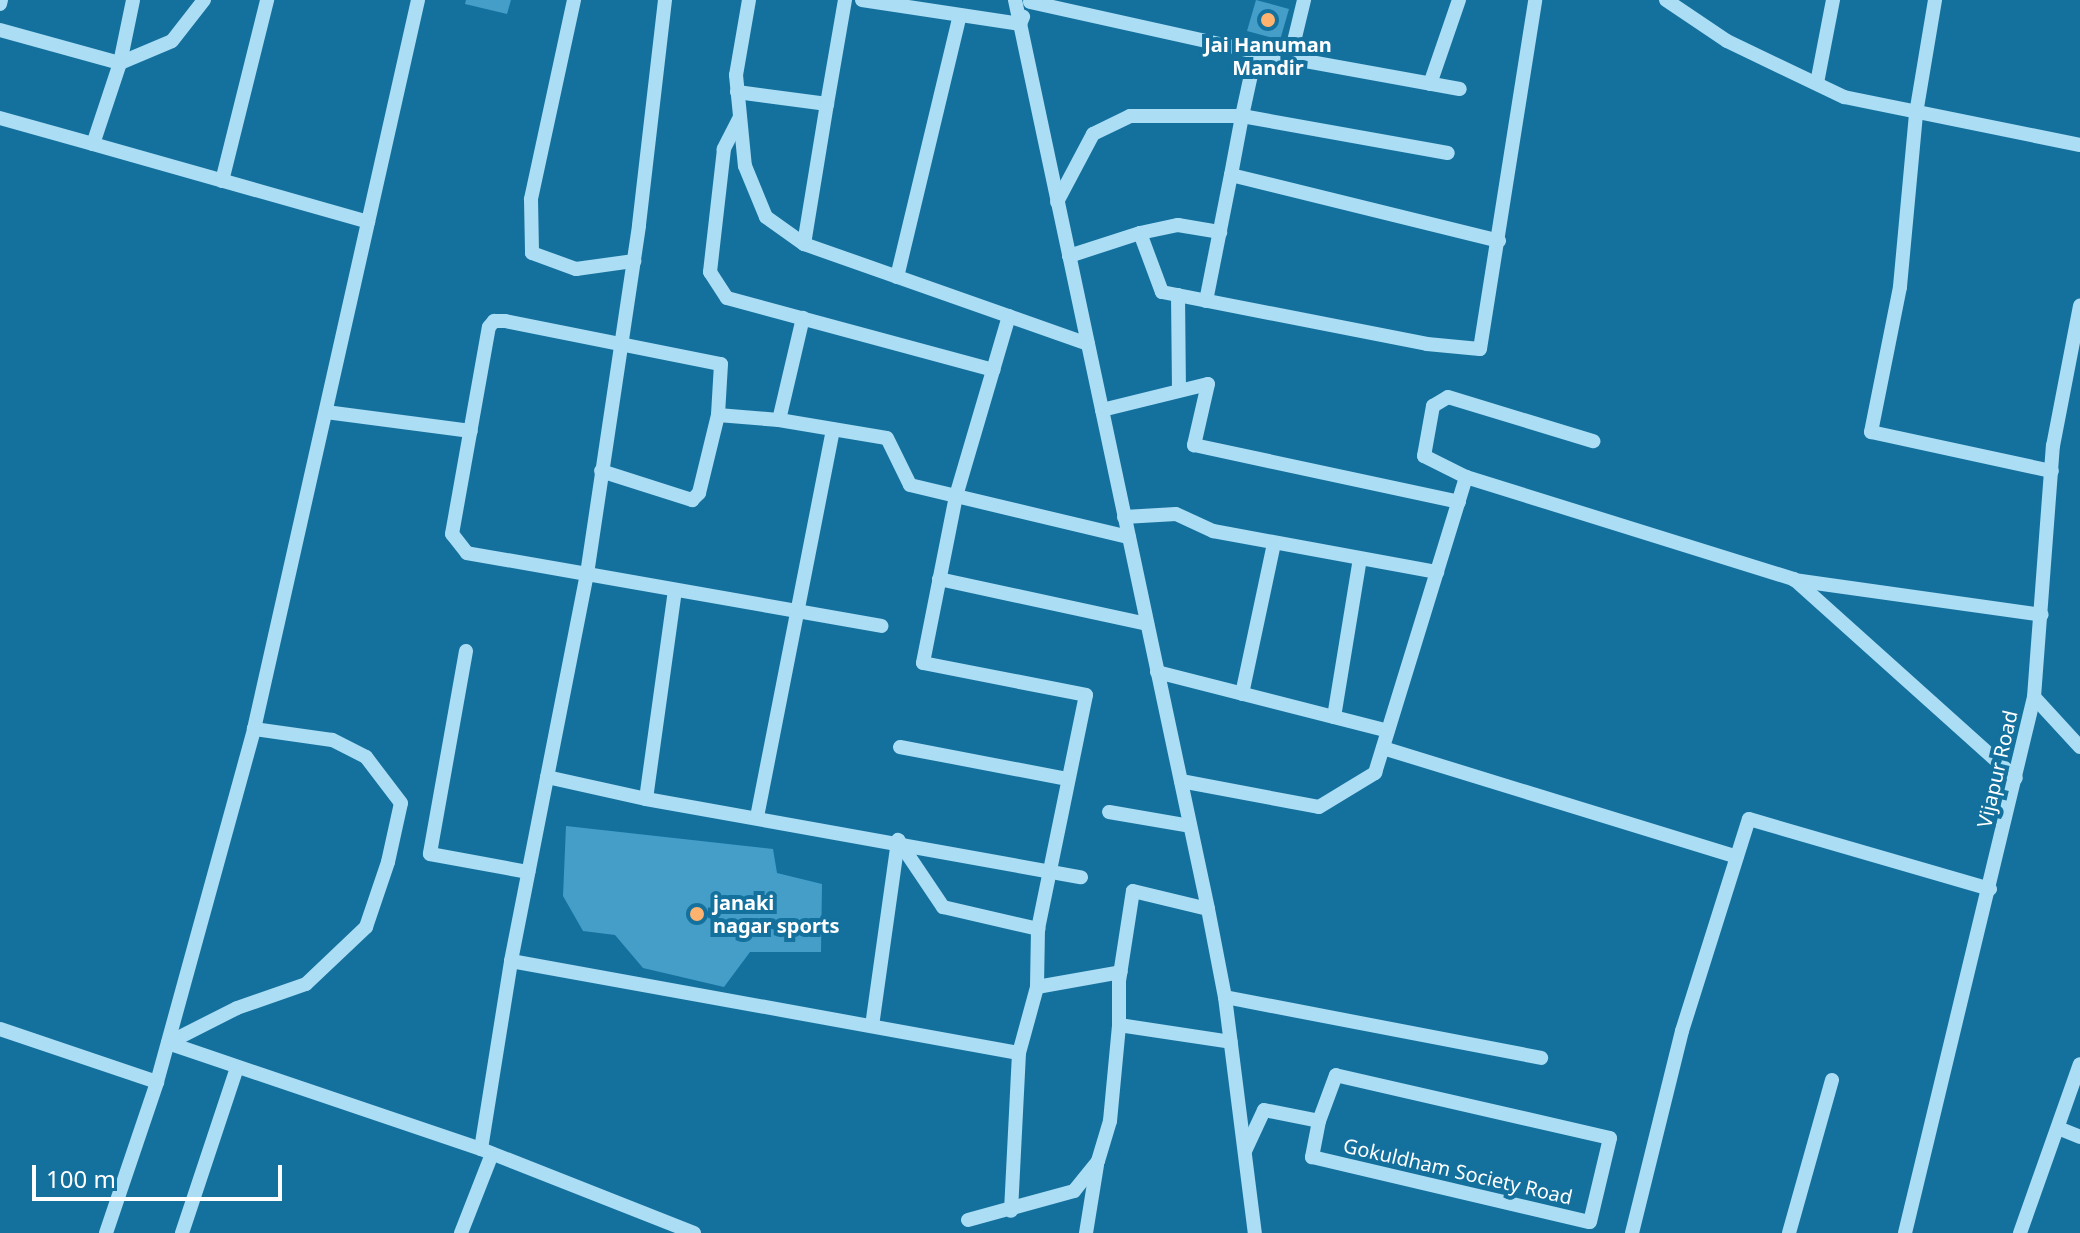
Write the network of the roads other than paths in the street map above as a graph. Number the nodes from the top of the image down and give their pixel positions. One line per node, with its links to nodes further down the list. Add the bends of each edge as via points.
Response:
1 (133, 0): 22 (street)
2 (204, 0): 22 (street, via 172,41)
3 (267, 0): 36 (street)
4 (418, 0): 38 (street)
5 (574, 0): 44 (street, via 531,199 532,253 576,269)
6 (665, 0): 44 (street)
7 (749, 0): 26 (street)
8 (845, 0): 27 (street)
9 (862, 0): 17 (street)
10 (1304, 0): 21 (street)
11 (1459, 0): 24 (street)
12 (1535, 0): 41 (street)
13 (1666, 0): 23 (street, via 1727,41)
14 (1833, 0): 23 (street)
15 (1935, 0): 28 (street)
16 (1026, 1): 18 (street); 20 (street)
17 (960, 15): 18 (street); 45 (street)
18 (1020, 24): 37 (street)
19 (0, 30): 22 (street)
20 (1256, 52): 21 (street); 29 (street)
21 (1290, 58): 24 (street)
22 (120, 63): 32 (street)
23 (1817, 83): 28 (street, via 1844,97)
24 (1430, 84): 25 (street)
25 (1460, 89)
26 (737, 92): 27 (street); 31 (street)
27 (827, 104): 42 (street)
28 (1916, 114): 33 (street); 63 (street, via 1900,287 1871,432)
29 (1242, 116): 34 (street); 35 (street); 37 (street, via 1130,116 1093,134)
30 (0, 118): 32 (street)
31 (740, 119): 42 (street, via 745,166 766,217); 50 (street, via 724,149 710,272 727,298)
32 (93, 144): 36 (street)
33 (2080, 145)
34 (1448, 153)
35 (1231, 175): 39 (street); 41 (street)
36 (222, 181): 38 (street)
37 (1057, 202): 43 (street)
38 (368, 222): 56 (street)
39 (1220, 232): 40 (street, via 1178,225); 47 (street)
40 (1140, 233): 43 (street); 46 (street, via 1162,292)
41 (1499, 241): 47 (street, via 1480,349 1427,344)
42 (804, 244): 45 (street)
43 (1069, 256): 52 (street)
44 (634, 261): 51 (street)
45 (897, 277): 49 (street)
46 (1178, 295): 47 (street); 54 (street)
47 (1206, 301)
48 (2080, 306): 63 (street, Vijapur Road)
49 (1009, 316): 52 (street); 53 (street)
50 (803, 318): 53 (street); 58 (street)
51 (621, 343): 57 (street, via 721,364); 60 (street, via 494,321); 62 (street)
52 (1088, 344): 55 (street)
53 (993, 370): 65 (street)
54 (1179, 390): 55 (street); 66 (street, via 1208,384 1194,445)
55 (1102, 410): 67 (street)
56 (326, 412): 60 (street); 85 (street)
57 (718, 415): 58 (street); 62 (street, via 699,493 692,500)
58 (779, 420): 59 (street)
59 (833, 429): 65 (street, via 887,438 910,485); 76 (street)
60 (471, 431): 72 (street, via 452,534 457,546 467,553)
61 (1593, 441): 64 (street, via 1448,397 1433,406 1424,456)
62 (601, 471): 72 (street)
63 (2052, 471): 77 (street, Vijapur Road)
64 (1466, 477): 66 (street); 74 (street)
65 (956, 496): 68 (street); 73 (street)
66 (1459, 502): 71 (street)
67 (1124, 517): 68 (street); 69 (street, via 1176,514 1213,531)
68 (1129, 537): 78 (street)
69 (1274, 543): 70 (street); 82 (street)
70 (1360, 559): 71 (street); 84 (street)
71 (1437, 572): 86 (street)
72 (587, 574): 75 (street); 90 (street)
73 (939, 579): 78 (street); 92 (street, via 923,663 1086,695)
74 (1794, 579): 77 (street); 91 (street)
75 (675, 590): 76 (street); 94 (street)
76 (795, 611): 79 (street); 96 (street)
77 (2042, 615): 83 (street, Vijapur Road)
78 (1147, 624): 81 (street)
79 (881, 626)
80 (466, 651): 101 (street, via 430,854)
81 (1157, 672): 82 (street); 93 (street)
82 (1242, 694): 84 (street)
83 (2034, 697): 88 (street); 91 (street, Vijapur Road)
84 (1334, 717): 86 (street)
85 (254, 729): 114 (street); 114 (street, via 332,740 366,757 401,803 388,862 366,927 306,984 237,1008)
86 (1388, 731): 89 (street)
87 (900, 747): 92 (street)
88 (2080, 747)
89 (1383, 748): 93 (street, via 1375,773 1319,807); 99 (street)
90 (547, 777): 94 (street); 101 (street)
91 (2016, 778): 103 (street, Vijapur Road)
92 (1068, 779): 100 (street)
93 (1181, 781): 97 (street)
94 (646, 799): 96 (street)
95 (1109, 812): 97 (street)
96 (757, 817): 98 (street)
97 (1190, 826): 104 (street)
98 (898, 840): 100 (street); 105 (street, via 943,907); 111 (street)
99 (1737, 857): 103 (street, via 1749,819); 136 (street, via 1682,1031)
100 (1050, 870): 102 (street); 105 (street)
101 (528, 872): 106 (street)
102 (1081, 877)
103 (1990, 889): 138 (street, Vijapur Road)
104 (1208, 909): 107 (street, via 1133,891); 109 (street)
105 (1038, 929): 108 (street)
106 (511, 961): 111 (street); 124 (street)
107 (1121, 972): 108 (street); 110 (street)
108 (1037, 987): 115 (street)
109 (1225, 997): 113 (street); 116 (street)
110 (1119, 1025): 113 (street); 126 (street, via 1110,1121)
111 (872, 1026): 115 (street)
112 (0, 1029): 120 (street)
113 (1231, 1042): 125 (street)
114 (168, 1043): 118 (street); 120 (street)
115 (1019, 1053): 127 (street)
116 (1541, 1058)
117 (2080, 1064): 122 (street)
118 (237, 1068): 124 (street); 131 (street)
119 (1832, 1080): 137 (street)
120 (157, 1082): 130 (street)
121 (1319, 1121): 121 (street, Gokuldham Society Road, via 1312,1157 1590,1222 1610,1138 1336,1075); 125 (street, Gokuldham Society Road, via 1264,1110)
122 (2058, 1128): 123 (street); 139 (street)
123 (2080, 1137)
124 (487, 1152): 129 (street); 132 (street)
125 (1244, 1152): 135 (street)
126 (1098, 1161): 127 (street, via 1074,1191); 134 (street)
127 (1011, 1211): 128 (street)
128 (968, 1220)
129 (652, 1226): 133 (street)
130 (106, 1233)
131 (182, 1233)
132 (461, 1233)
133 (694, 1233)
134 (1086, 1233)
135 (1255, 1233)
136 (1632, 1233)
137 (1789, 1233)
138 (1905, 1233)
139 (2020, 1233)

